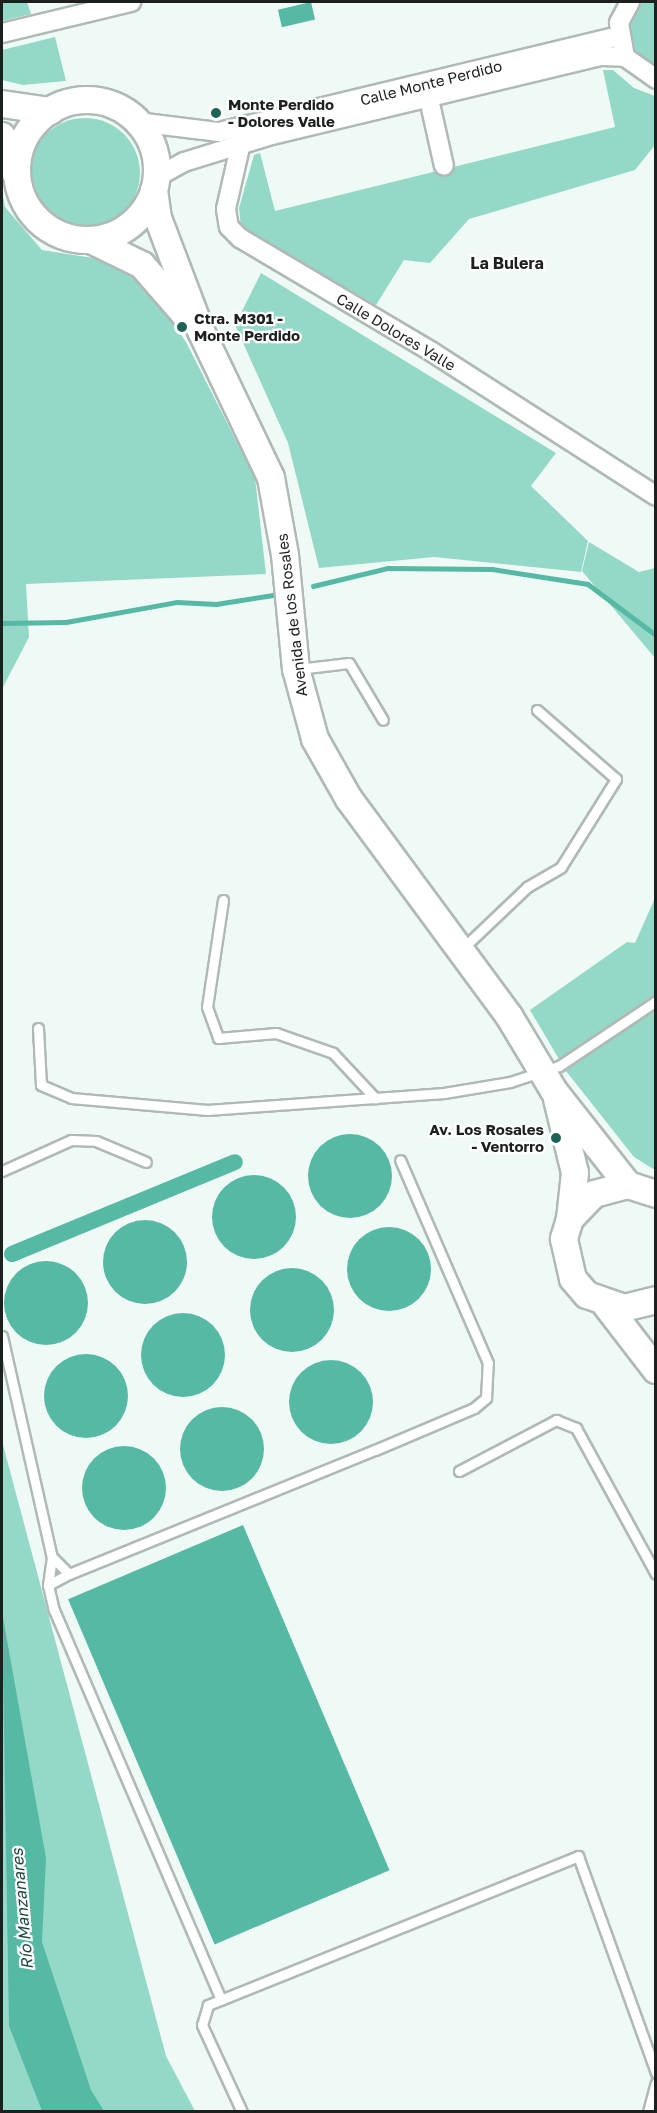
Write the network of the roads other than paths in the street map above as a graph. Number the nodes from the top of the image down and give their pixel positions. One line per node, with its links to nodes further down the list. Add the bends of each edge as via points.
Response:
1 (131, 2): 3 (street)
2 (630, 2): 4 (street)
3 (2, 33)
4 (618, 36): 5 (street); 11 (street, Calle Monte Perdido)
5 (625, 57): 6 (street); 13 (street, Calle Monte Perdido, via 602,56)
6 (656, 79)
7 (2, 104): 9 (street)
8 (431, 108): 14 (street)
9 (50, 111): 10 (street, via 96,101); 16 (street, via 22,142)
10 (137, 122): 11 (street, Calle Monte Perdido, via 219,132); 15 (street, via 156,157)
11 (253, 124): 13 (street, Calle Dolores Valle)
12 (2, 136): 16 (street)
13 (241, 144): 15 (street, Calle Monte Perdido, via 184,162); 19 (street, Calle Dolores Valle, via 226,209 229,227 240,238 432,352)
14 (444, 166)
15 (155, 183): 17 (street, via 131,225); 18 (street, Avenida de los Rosales, via 158,218)
16 (18, 184): 17 (street, via 36,219 52,232)
17 (91, 240): 18 (street, Avenida de los Rosales, via 142,265)
18 (201, 331): 20 (street, Avenida de los Rosales, via 271,478 285,555)
19 (656, 496)
20 (296, 669): 22 (lane, via 349,663); 24 (street, Avenida de los Rosales, via 302,704 330,769)
21 (537, 710): 24 (lane, via 616,779 561,867 527,887)
22 (383, 720)
23 (223, 900): 28 (lane, via 207,1007 218,1038 276,1033 333,1053)
24 (460, 951): 27 (street, Avenida de los Rosales)
25 (656, 1001): 27 (lane)
26 (38, 1028): 28 (lane, via 42,1085 71,1098 159,1110)
27 (549, 1082): 28 (lane); 32 (street, Avenida de los Rosales); 34 (street, Avenida de los Rosales, via 575,1173)
28 (375, 1098)
29 (400, 1160): 41 (lane, via 488,1363 486,1398 408,1436)
30 (146, 1162): 31 (lane, via 96,1141 71,1140)
31 (2, 1172)
32 (628, 1185): 33 (street); 34 (street, via 594,1194)
33 (656, 1194)
34 (570, 1219): 36 (street, Avenida de los Rosales, via 565,1260 580,1287)
35 (656, 1300): 36 (street, via 624,1308)
36 (606, 1305): 38 (street, Avenida de los Rosales)
37 (2, 1336): 40 (lane)
38 (656, 1370)
39 (459, 1471): 42 (lane, via 555,1420 576,1428)
40 (52, 1557): 41 (lane); 43 (lane)
41 (69, 1574): 43 (lane)
42 (656, 1574)
43 (48, 1585): 44 (lane)
44 (221, 2000): 45 (lane, via 578,1856); 47 (lane, via 208,2005 202,2025)
45 (656, 2073)
46 (656, 2083): 48 (lane)
47 (242, 2112)
48 (648, 2112)

